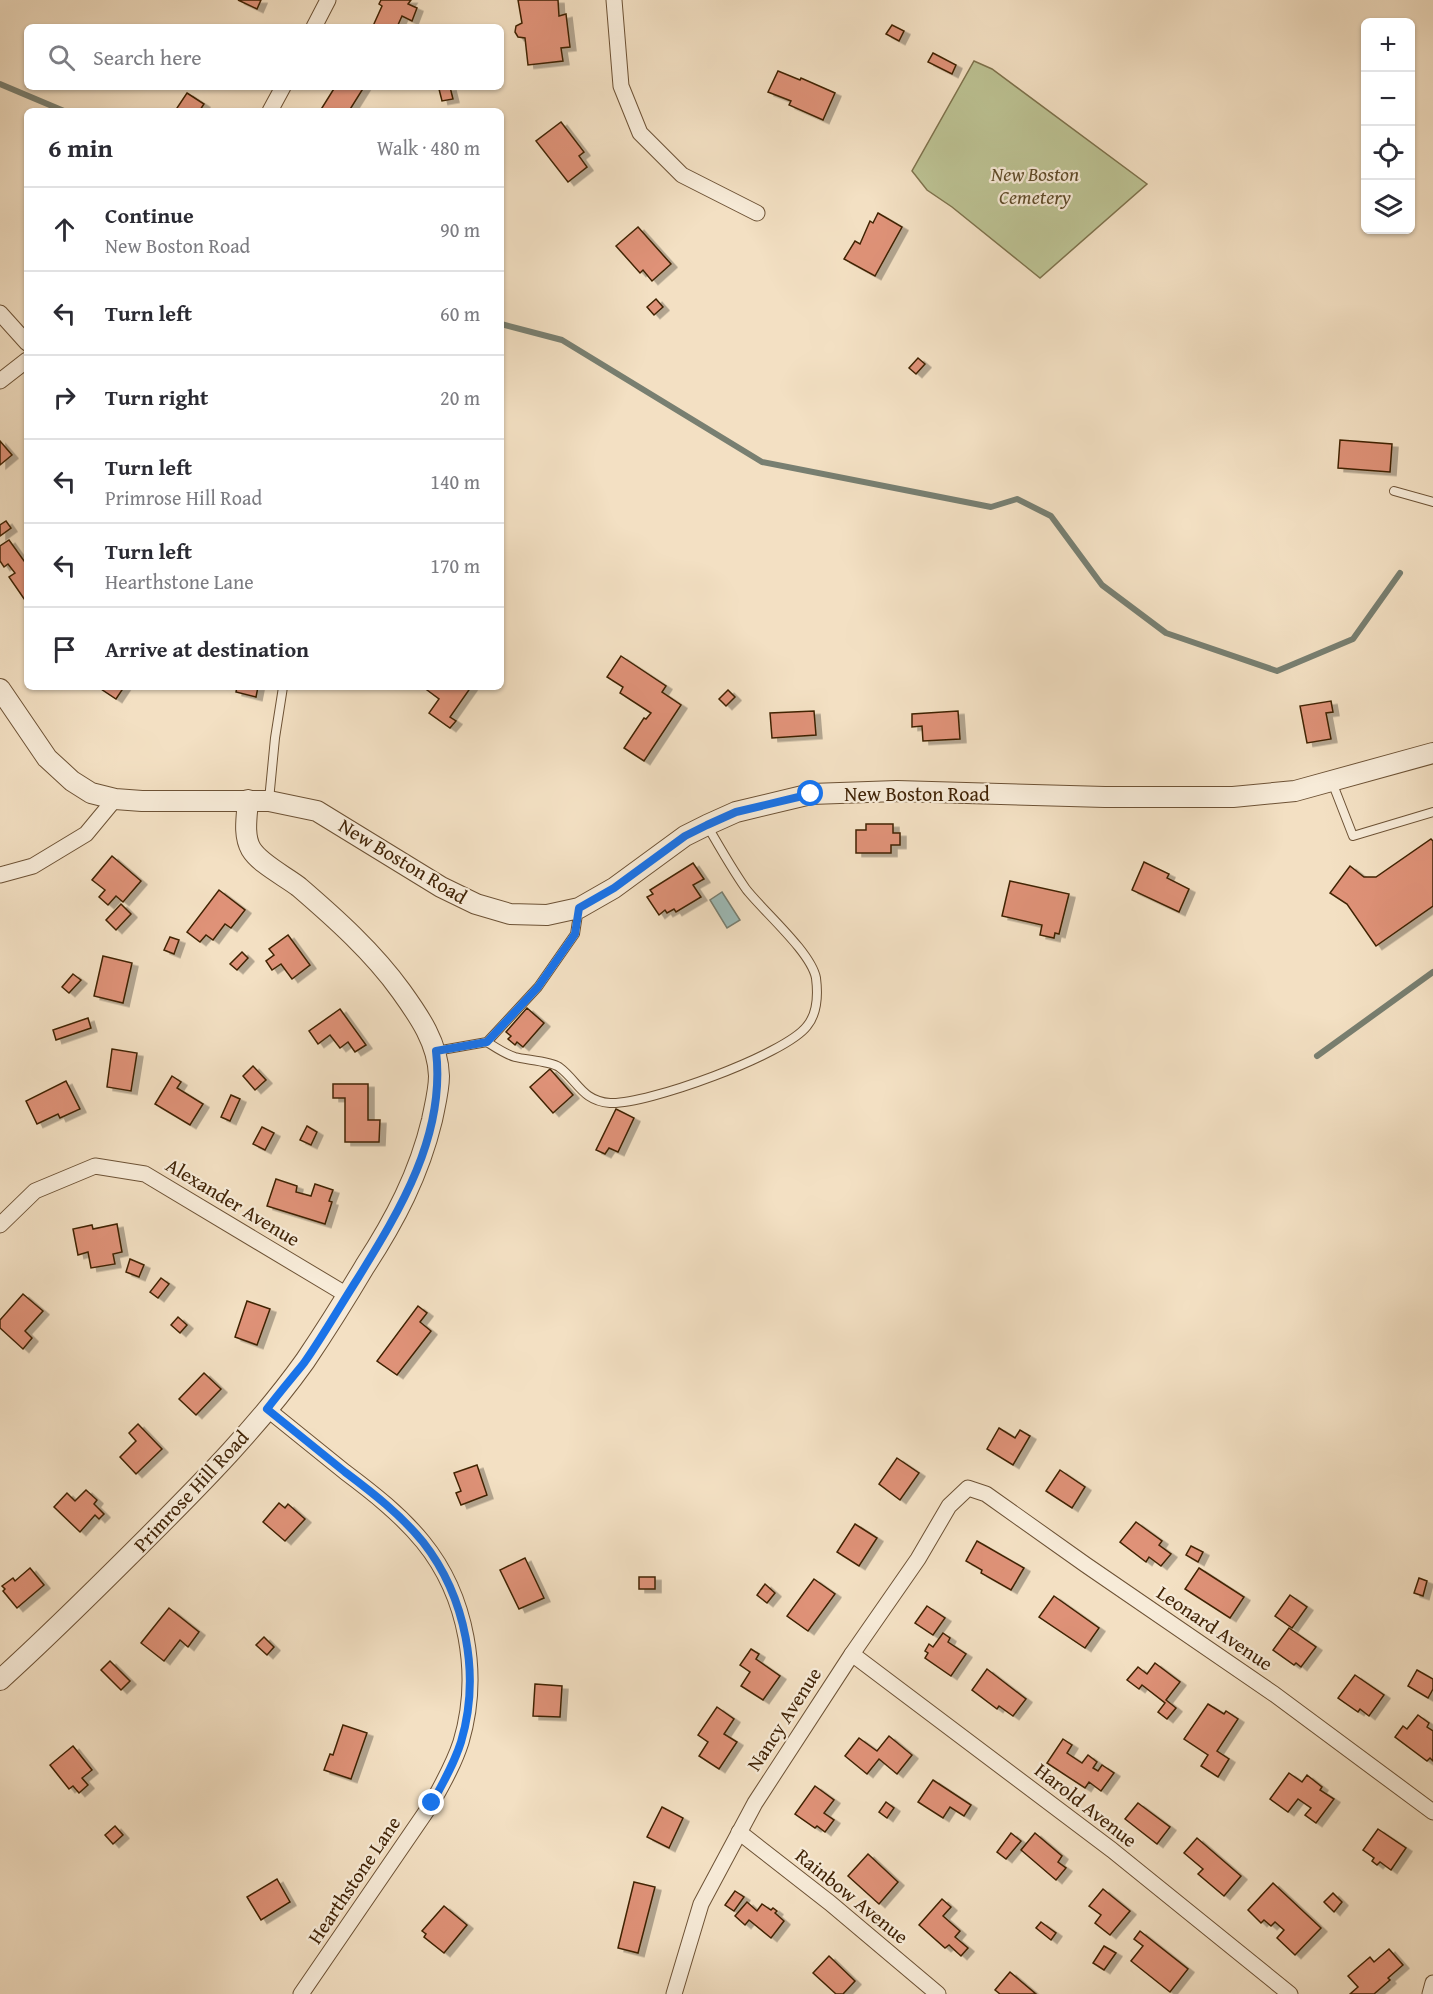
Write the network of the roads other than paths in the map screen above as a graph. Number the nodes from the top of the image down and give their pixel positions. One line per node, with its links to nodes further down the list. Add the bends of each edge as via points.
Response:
1 (328, 0): 3 (street)
2 (614, 0): 6 (street, via 621,86 640,133 682,175)
3 (316, 24)
4 (281, 90): 5 (street)
5 (272, 108)
6 (757, 213)
7 (0, 313): 8 (street)
8 (24, 340)
9 (24, 362): 10 (street)
10 (0, 381)
11 (1394, 491): 12 (lane)
12 (1433, 502)
13 (0, 689): 17 (street, New Boston Road, via 47,758 91,793)
14 (283, 690): 19 (lane)
15 (1433, 753): 16 (street, New Boston Road)
16 (1332, 782): 20 (lane, via 1353,836); 21 (street, New Boston Road, via 1295,791 1233,797 897,791 811,794 736,812)
17 (115, 799): 18 (street, New Boston Road); 22 (street, via 86,834 33,866)
18 (248, 800): 19 (street, New Boston Road); 25 (street, Primrose Hill Road, via 246,836 256,857 335,919 388,973 421,1019)
19 (269, 801): 23 (street, New Boston Road, via 317,811 476,904 510,914 547,915)
20 (1433, 812)
21 (707, 825): 23 (street, New Boston Road); 24 (lane, via 747,890 779,924 816,976 815,1011 807,1027 782,1047 726,1071 635,1101 608,1103 585,1095 558,1066 512,1056)
22 (0, 875)
23 (579, 908): 24 (lane, via 575,934 551,969)
24 (487, 1042): 25 (lane)
25 (436, 1051): 27 (street, Primrose Hill Road, via 436,1100 415,1177 394,1221)
26 (0, 1225): 27 (street, Alexander Avenue, via 35,1191 95,1166 145,1174)
27 (347, 1295): 28 (street, Primrose Hill Road, via 304,1362)
28 (267, 1409): 31 (street, Primrose Hill Road, via 181,1504); 35 (street, Hearthstone Lane, via 374,1495 424,1543 457,1604 470,1672 461,1741 449,1773)
29 (968, 1488): 30 (street, Nancy Avenue, via 949,1506 918,1559); 32 (street, Leonard Avenue, via 986,1494 1274,1694)
30 (852, 1654): 33 (street, Nancy Avenue); 38 (street, Harold Avenue, via 1112,1850)
31 (0, 1680)
32 (1433, 1812)
33 (739, 1832): 36 (street, Nancy Avenue, via 701,1904); 37 (street, Rainbow Avenue)
34 (1433, 1983): 39 (street)
35 (301, 1994)
36 (674, 1994)
37 (938, 1994)
38 (1290, 1994)
39 (1430, 1994)

